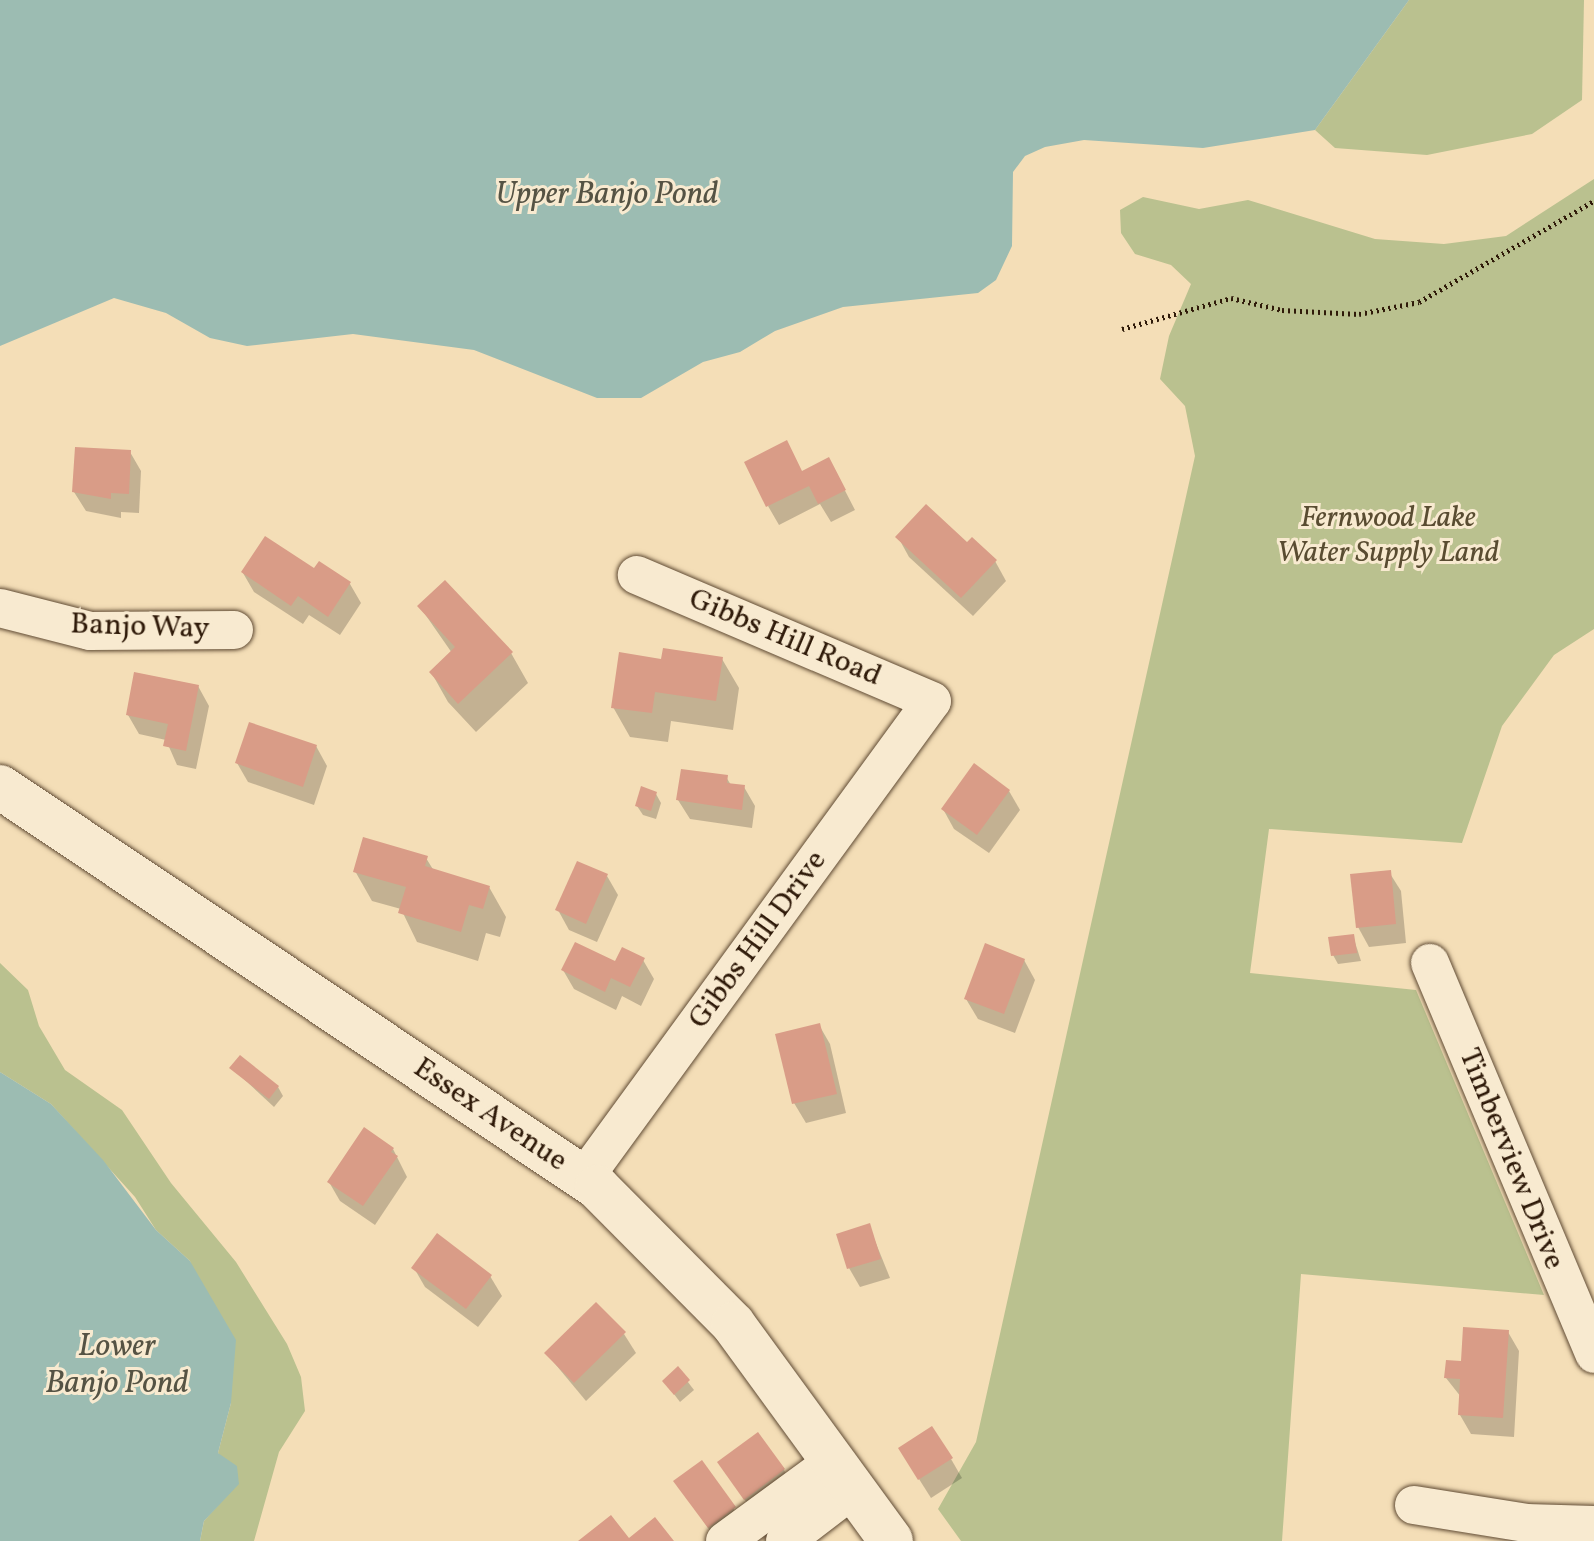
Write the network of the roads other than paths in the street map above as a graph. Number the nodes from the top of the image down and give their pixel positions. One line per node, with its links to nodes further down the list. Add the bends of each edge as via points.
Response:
1 (637, 575): 4 (street, Gibbs Hill Road)
2 (0, 608): 3 (street, Banjo Way, via 90,631)
3 (234, 630)
4 (932, 701): 7 (street, Gibbs Hill Drive)
5 (0, 787): 7 (street, Essex Avenue)
6 (1430, 963): 8 (street, Timberview Drive)
7 (584, 1178): 9 (street, Essex Avenue, via 684,1270 733,1324)
8 (1594, 1354)
9 (843, 1476): 12 (street); 13 (street); 14 (street, Essex Avenue)
10 (1414, 1505): 11 (street, via 1526,1523)
11 (1594, 1525)
12 (725, 1541)
13 (785, 1541)
14 (891, 1541)

